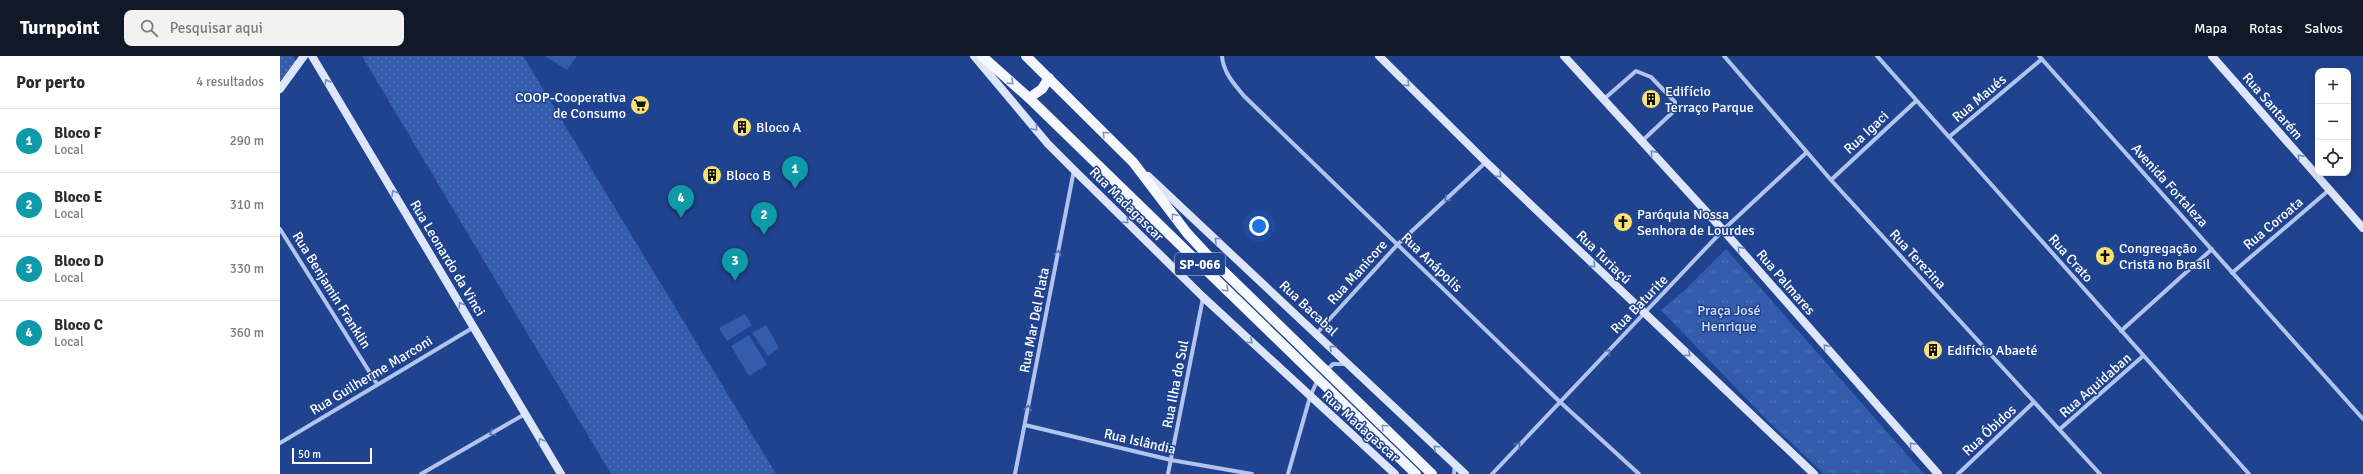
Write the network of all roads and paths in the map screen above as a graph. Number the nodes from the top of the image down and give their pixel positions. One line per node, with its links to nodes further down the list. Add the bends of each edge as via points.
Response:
1 (304, 56): 14 (street)
2 (312, 56): 34 (street, Rua Leonardo da Vinci, one-way to 2)
3 (974, 56): 23 (street, Rua Madagascar, one-way to 23, via 1048,144)
4 (982, 56): 15 (main road, SP-066, one-way to 15)
5 (1026, 56): 13 (main road, SP-066)
6 (1222, 56): 29 (street, Rua Anápolis, via 1223,64 1244,96)
7 (1379, 56): 22 (street, Rua Turiaçú, one-way to 22)
8 (1564, 56): 16 (street, Rua Palmares)
9 (1724, 56): 20 (street, Rua Terezina)
10 (1877, 56): 17 (street, Rua Crato)
11 (2212, 56): 25 (street, Rua Santarém, one-way to 11)
12 (2041, 58): 18 (street, Rua Maués); 30 (street, Avenida Fortaleza)
13 (1049, 78): 15 (main road, via 1042,89); 21 (main road, SP-066, one-way to 13)
14 (280, 89)
15 (1029, 98): 40 (main road, SP-066, one-way to 40)
16 (1604, 99): 19 (street, Rua Palmares); 19 (street, via 1636,71 1651,77 1675,102 1673,112)
17 (1916, 101): 18 (street, Rua Crato); 24 (street, Rua Igaci)
18 (1949, 137): 35 (street, Rua Crato)
19 (1642, 141): 27 (street, Rua Palmares, one-way to 19)
20 (1807, 152): 24 (street, Rua Terezina); 27 (street, Rua Baturite)
21 (1133, 162): 36 (street, Rua Bacabal, one-way to 21); 39 (main road, SP-066, one-way to 21, via 1187,233)
22 (1486, 162): 29 (street, Rua Manicore, one-way to 29); 33 (street, Rua Turiaçú, one-way to 33)
23 (1074, 170): 32 (street, Rua Madagascar, one-way to 32); 47 (street, Rua Mar Del Plata, one-way to 23)
24 (1831, 180): 44 (street, Rua Terezina)
25 (2329, 190): 26 (street, Rua Santarém); 31 (street, Rua Coroata)
26 (2363, 228)
27 (1723, 230): 33 (street, Rua Baturite); 66 (street, Rua Palmares, one-way to 27)
28 (281, 232): 41 (street, Rua Benjamin Franklin)
29 (1398, 244): 36 (street, Rua Manicore); 43 (street, Rua Anápolis)
30 (2212, 249): 31 (street, Avenida Fortaleza); 35 (street)
31 (2232, 273): 46 (street, Avenida Fortaleza)
32 (1203, 297): 42 (street, Rua Madagascar, one-way to 42); 50 (street, Rua Ilha do Sul)
33 (1646, 314): 43 (street, Rua Baturite, one-way to 33); 65 (street, Rua Turiaçú, one-way to 65)
34 (474, 327): 41 (street, Rua Guilherme Marconi); 45 (street, Rua Leonardo da Vinci)
35 (2121, 331): 37 (street, Rua Crato)
36 (1317, 333): 38 (street, Rua Bacabal, one-way to 36)
37 (2144, 356): 48 (street, Rua Aquidaban); 69 (street, Rua Crato)
38 (1349, 364): 39 (street, via 1333,364); 51 (street, Rua Bacabal, one-way to 38)
39 (1326, 370): 40 (street); 60 (main road, SP-066, one-way to 39)
40 (1318, 379): 42 (street); 59 (main road, SP-066)
41 (377, 384): 49 (street, Rua Guilherme Marconi)
42 (1310, 398): 57 (street); 58 (street, Rua Madagascar)
43 (1559, 401): 63 (street, Rua Baturite, one-way to 43); 64 (street, Rua Anápolis)
44 (2034, 402): 48 (street, Rua Terezina); 67 (street, Rua Óbidos)
45 (525, 414): 52 (street, one-way to 52); 53 (street, Rua Leonardo da Vinci, one-way to 45)
46 (2363, 419)
47 (1025, 425): 50 (street, Rua Islândia); 54 (street, Rua Mar Del Plata)
48 (2060, 429): 68 (street, Rua Terezina)
49 (280, 443)
50 (1171, 460): 55 (street, Rua Ilha do Sul); 56 (street, Rua Islândia)
51 (1455, 464): 61 (street); 62 (street, Rua Bacabal)
52 (422, 474)
53 (561, 474)
54 (1015, 474)
55 (1168, 474)
56 (1252, 474)
57 (1288, 474)
58 (1395, 474)
59 (1416, 474)
60 (1432, 474)
61 (1454, 474)
62 (1465, 474)
63 (1492, 474)
64 (1639, 474)
65 (1814, 474)
66 (1938, 474)
67 (1958, 474)
68 (2100, 474)
69 (2249, 474)

